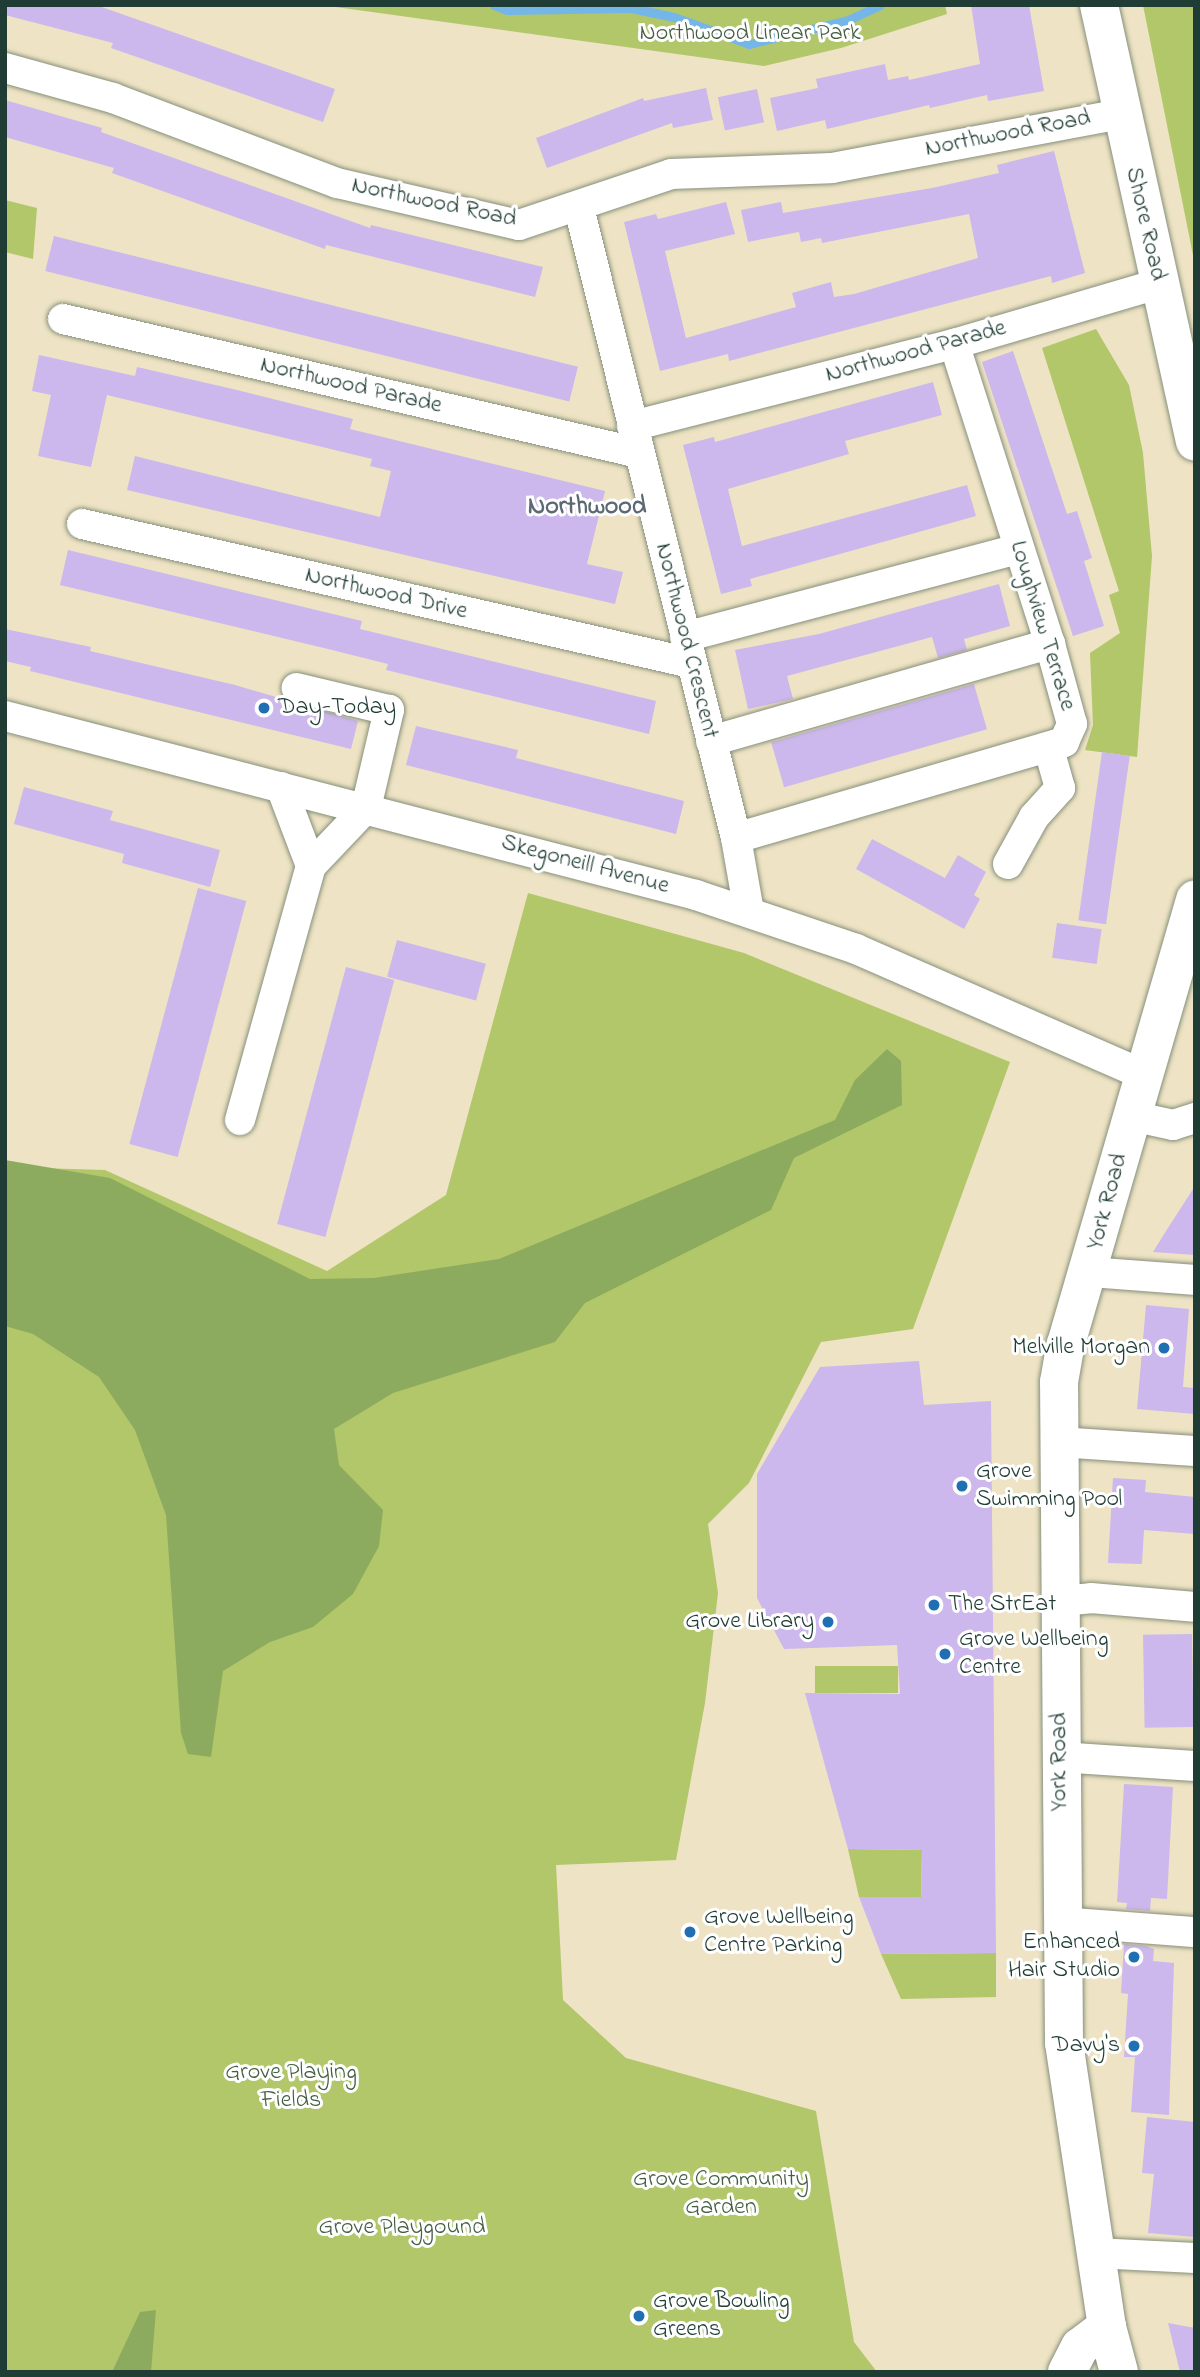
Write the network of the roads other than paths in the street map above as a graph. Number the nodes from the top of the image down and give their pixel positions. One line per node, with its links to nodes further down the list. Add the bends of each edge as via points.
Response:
1 (1099, 5): 3 (main road, Shore Road)
2 (5, 68): 4 (street, Northwood Road, via 113,98 337,183 519,225)
3 (1121, 114): 4 (street, Northwood Road, via 832,168 671,174); 5 (main road, Shore Road)
4 (579, 208): 9 (street, Northwood Crescent)
5 (1158, 284): 7 (street, Northwood Parade); 8 (main road, Shore Road)
6 (64, 319): 9 (street, Northwood Parade)
7 (954, 344): 9 (street, Northwood Parade); 12 (street, Loughview Terrace)
8 (1188, 389): 10 (main road, Shore Road)
9 (636, 440): 14 (street, Northwood Crescent)
10 (1195, 442)
11 (82, 524): 14 (street, Northwood Drive)
12 (1019, 549): 13 (street, Loughview Terrace); 14 (street, Northwood Drive)
13 (1050, 644): 17 (street); 18 (street, Loughview Terrace, via 1072,724 1064,742)
14 (688, 650): 17 (street, Northwood Crescent)
15 (297, 688): 20 (street, via 389,710)
16 (5, 716): 19 (street, Skegoneill Avenue)
17 (711, 741): 21 (street, Northwood Crescent)
18 (1049, 749): 21 (street, Loughview Terrace); 22 (street, via 1060,788 1034,817)
19 (281, 787): 20 (street, Skegoneill Avenue); 23 (street)
20 (366, 808): 23 (street); 25 (street, Skegoneill Avenue, via 640,878)
21 (736, 838): 25 (street, Northwood Crescent)
22 (1008, 864)
23 (311, 866): 29 (street)
24 (1195, 899): 26 (main road)
25 (748, 912): 26 (street, Skegoneill Avenue, via 856,949)
26 (1144, 1075): 27 (main road, York Road)
27 (1132, 1116): 28 (street, via 1173,1125); 30 (main road, York Road)
28 (1195, 1118)
29 (240, 1120)
30 (1089, 1272): 31 (street); 32 (main road, York Road, via 1062,1364)
31 (1195, 1280)
32 (1058, 1442): 33 (street); 34 (main road, York Road)
33 (1195, 1451)
34 (1059, 1601): 35 (street, via 1091,1598); 36 (main road, York Road)
35 (1195, 1607)
36 (1059, 1757): 37 (street); 38 (main road, York Road)
37 (1195, 1766)
38 (1061, 1922): 39 (street); 40 (main road, York Road, via 1064,2043)
39 (1195, 1931)
40 (1095, 2253): 41 (street); 42 (main road, York Road)
41 (1195, 2258)
42 (1107, 2327): 43 (main road, via 1080,2347); 44 (main road, York Road)
43 (1067, 2372)
44 (1119, 2372)

